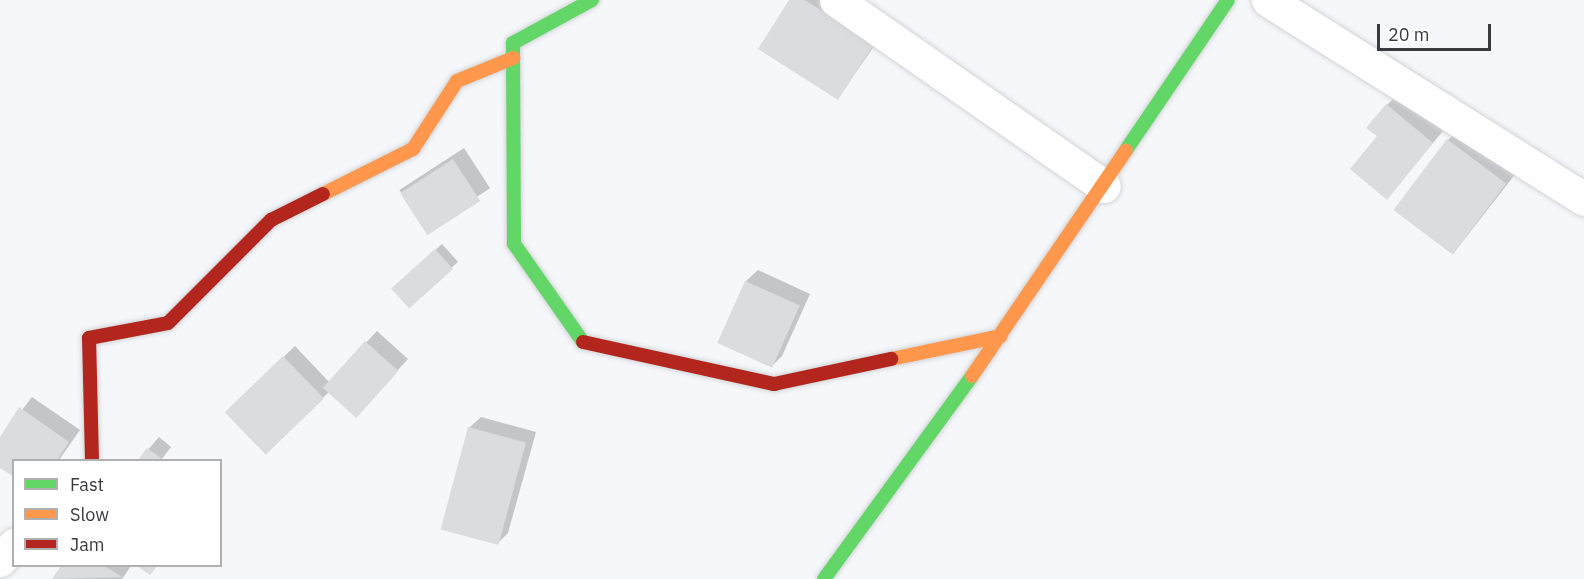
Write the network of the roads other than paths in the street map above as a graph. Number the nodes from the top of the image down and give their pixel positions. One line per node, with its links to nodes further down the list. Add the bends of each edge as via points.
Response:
1 (592, 0): 5 (street, via 513,43)
2 (836, 0): 6 (street)
3 (1228, 0): 6 (street)
4 (1269, 0): 7 (street)
5 (513, 58): 8 (street, via 514,244 579,341 774,384); 9 (street, via 457,81 413,150 271,220 168,323 89,338 96,456)
6 (1104, 186): 8 (street)
7 (1584, 200)
8 (1001, 336): 12 (street)
9 (93, 459)
10 (12, 547): 11 (street)
11 (0, 560)
12 (824, 579)

